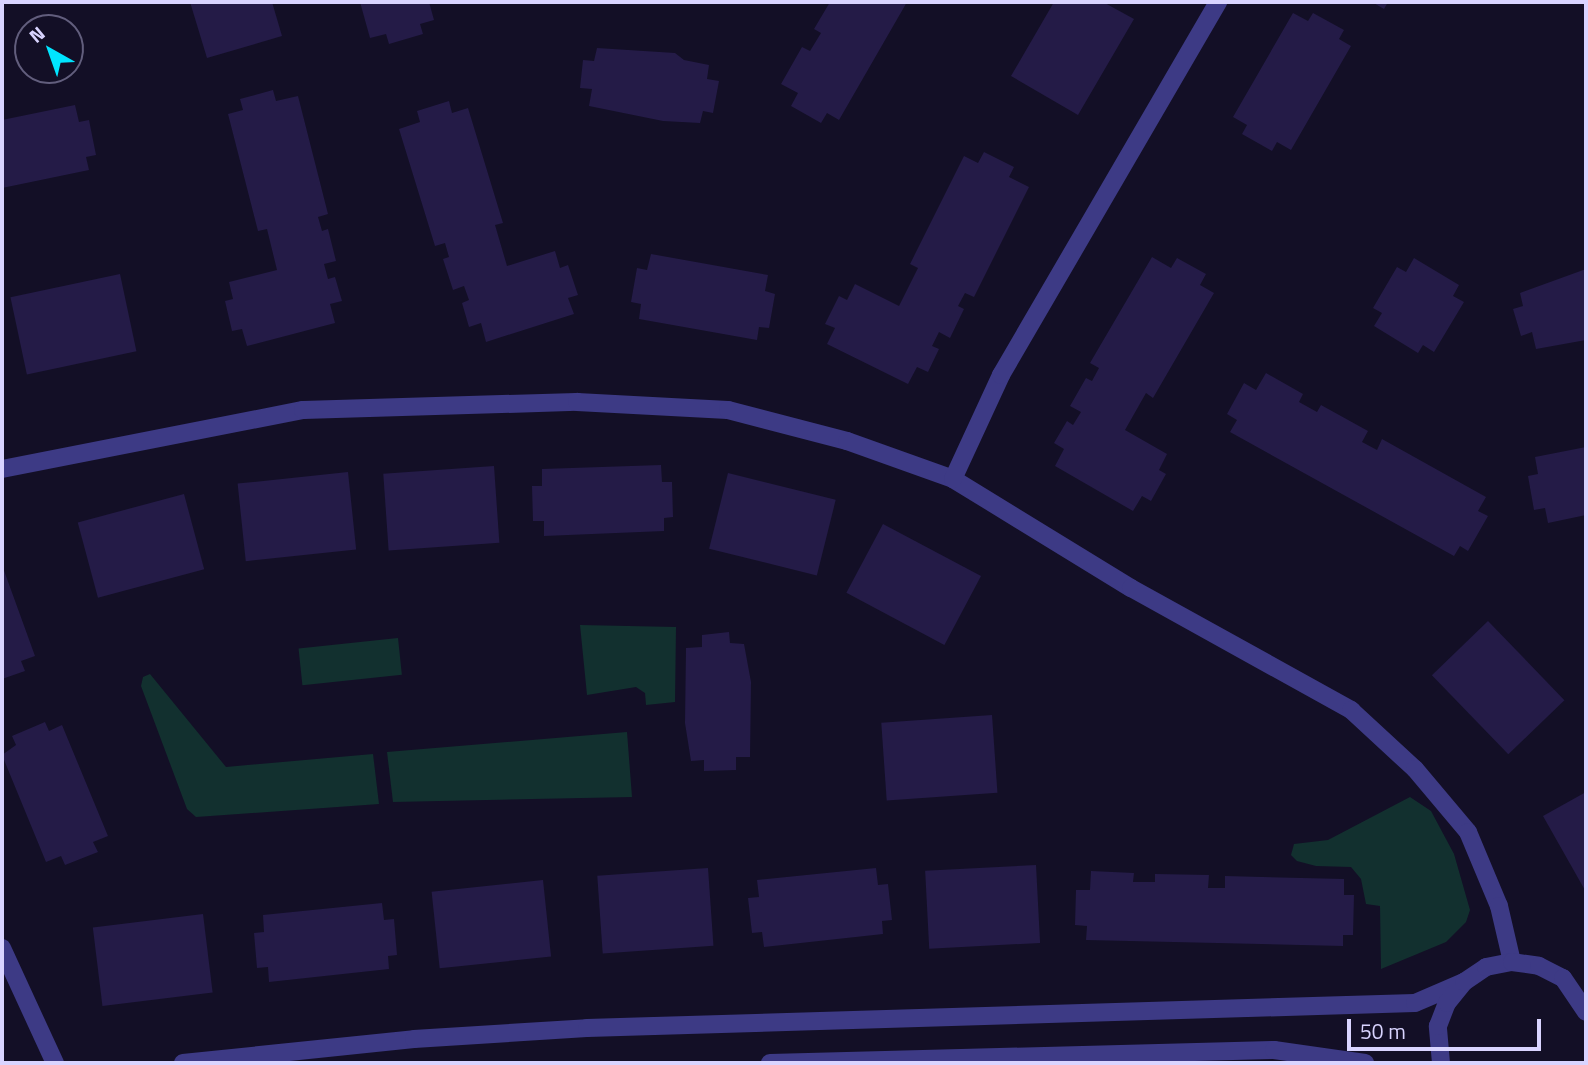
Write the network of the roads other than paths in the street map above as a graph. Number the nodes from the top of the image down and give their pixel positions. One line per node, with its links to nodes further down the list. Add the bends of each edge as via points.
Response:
1 (1218, 2): 3 (street, via 1001,375)
2 (2, 469): 3 (street, via 303,410 577,402 728,410 847,441)
3 (953, 479): 5 (street, via 1131,588 1351,710 1415,769 1468,832 1499,906)
4 (2, 948): 8 (street)
5 (1512, 962): 6 (street, via 1486,968); 7 (street, via 1539,966 1563,978)
6 (1464, 982): 9 (street, via 1415,1003 587,1028 400,1040); 12 (street, via 1447,1003 1438,1026)
7 (1584, 1003)
8 (55, 1063)
9 (183, 1063)
10 (770, 1063): 11 (street, via 1274,1050)
11 (1366, 1063)
12 (1441, 1063)

